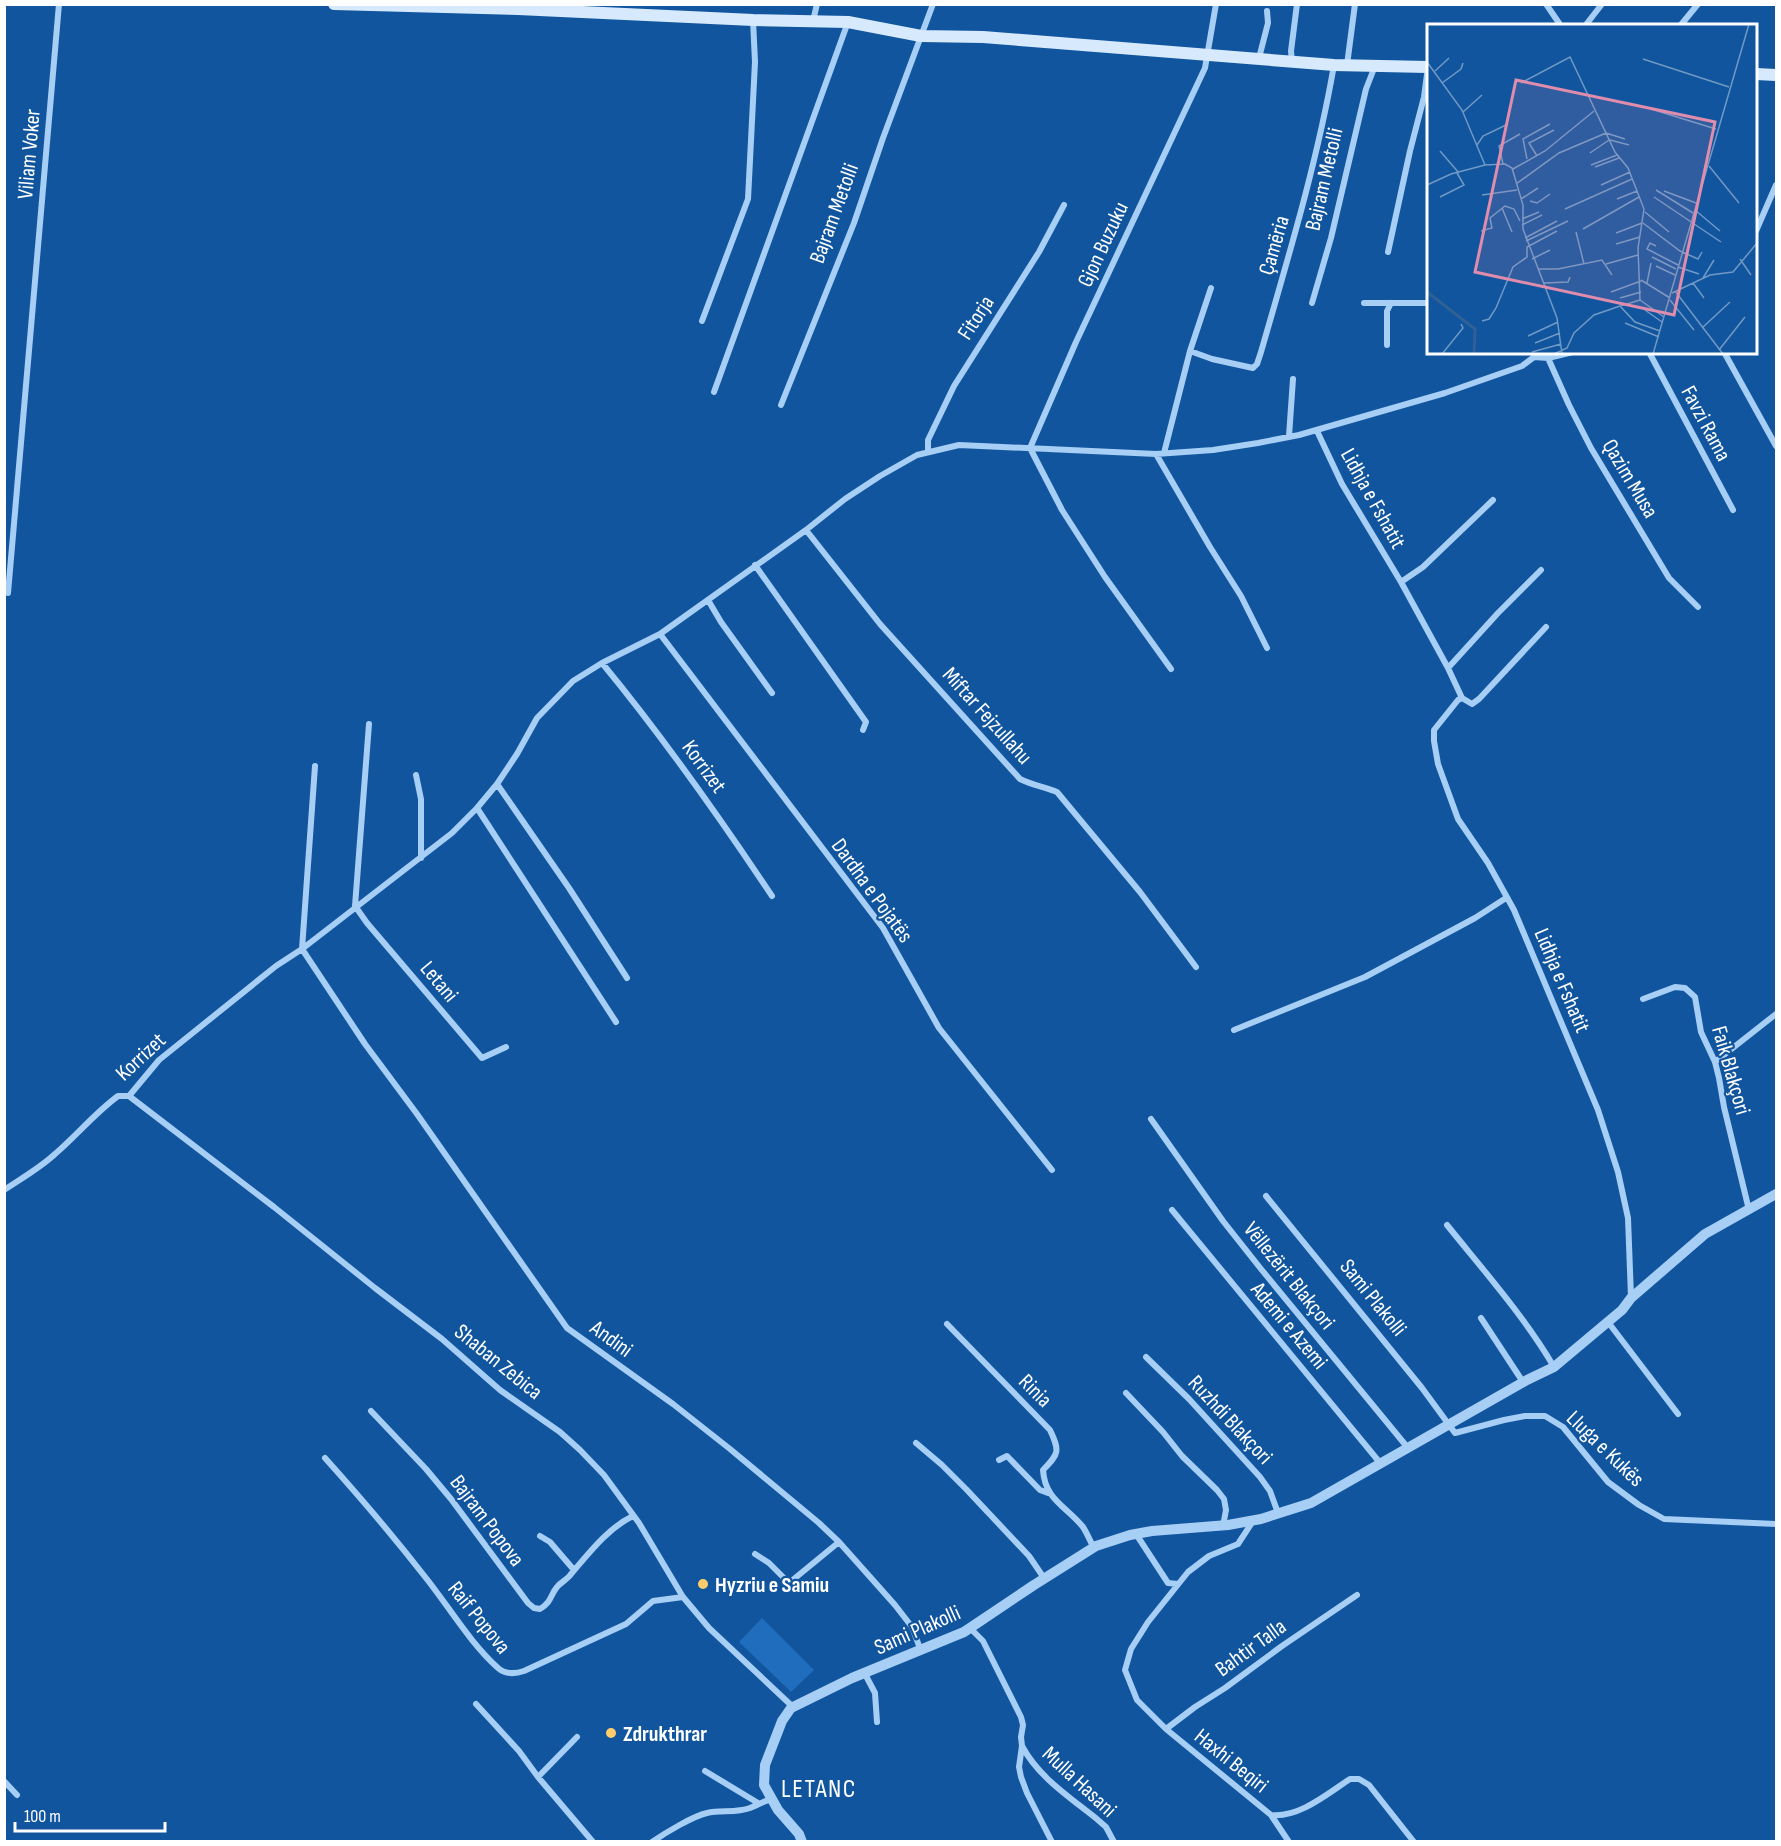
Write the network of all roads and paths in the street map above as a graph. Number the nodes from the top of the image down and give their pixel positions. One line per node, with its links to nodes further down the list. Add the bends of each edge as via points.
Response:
1 (59, 4): 63 (street, Viliam Voker)
2 (334, 4): 11 (main road)
3 (817, 4): 14 (street)
4 (933, 4): 19 (street, Bajram Metolli)
5 (1216, 4): 20 (street, Gjon Buzuku)
6 (1298, 4): 22 (street, via 1290,51)
7 (1355, 4): 23 (street)
8 (1546, 4): 16 (street)
9 (1602, 4): 17 (street)
10 (1698, 4): 18 (street)
11 (386, 5): 13 (main road)
12 (1267, 11): 21 (street)
13 (753, 20): 14 (main road); 39 (street, via 755,62 748,199)
14 (812, 22): 15 (main road)
15 (848, 22): 19 (main road); 48 (street)
16 (1560, 24)
17 (1587, 24)
18 (1682, 24)
19 (921, 36): 20 (main road, via 983,37); 49 (street, Bajram Metolli, via 854,223)
20 (1207, 56): 21 (main road); 53 (street, Gjon Buzuku, via 1205,68)
21 (1259, 58): 22 (main road)
22 (1292, 62): 24 (main road)
23 (1347, 64): 24 (main road); 25 (main road)
24 (1334, 65): 41 (street, Çamëria, via 1305,197 1257,364 1253,368)
25 (1375, 66): 26 (main road); 35 (street, Bajram Metolli)
26 (1427, 67)
27 (1757, 74): 29 (main road)
28 (1427, 75): 33 (street)
29 (1776, 75)
30 (1776, 185): 32 (street)
31 (1064, 205): 54 (street, Fitorja, via 1039,252 954,386 928,440)
32 (1757, 227)
33 (1388, 252)
34 (1211, 288): 41 (street)
35 (1312, 303)
36 (1364, 303): 37 (street)
37 (1391, 303): 38 (street); 40 (street, via 1387,311)
38 (1427, 303)
39 (702, 321)
40 (1387, 345)
41 (1190, 351): 55 (street)
42 (1565, 354): 46 (street)
43 (1650, 354): 58 (street, Favzi Rama)
44 (1725, 354): 52 (street)
45 (1535, 355): 46 (street); 50 (street, via 1522,366 1445,393)
46 (1548, 358): 65 (street, Qazim Musa, via 1591,448 1663,569)
47 (1293, 380): 51 (street)
48 (714, 392)
49 (781, 405)
50 (1317, 431): 51 (street); 62 (street, Lidhja e Fshatit, via 1342,484)
51 (1289, 436): 55 (street, via 1213,450)
52 (1776, 446)
53 (1030, 448): 54 (street, via 959,445); 56 (street); 71 (street, via 1062,510)
54 (928, 452): 59 (street, via 880,476)
55 (1164, 453): 56 (street)
56 (1156, 454): 68 (street, via 1241,596)
57 (1493, 500): 62 (street, Lidhja e Fshatit, via 1423,567)
58 (1733, 510)
59 (806, 530): 60 (street); 85 (street, Miftar Fejzullahu, via 880,624 1020,779 1057,792)
60 (755, 565): 64 (street); 75 (street, via 866,722)
61 (1541, 570): 70 (street)
62 (1401, 582): 70 (street, Lidhja e Fshatit)
63 (8, 593)
64 (708, 600): 67 (street); 72 (street)
65 (1698, 607)
66 (1546, 627): 73 (street, via 1479,699 1472,704)
67 (660, 634): 69 (street, Korrizet); 95 (street, Dardha e Pojatës, via 883,928 939,1028)
68 (1267, 648)
69 (602, 663): 78 (street, Korrizet, via 573,681 537,718); 81 (street, Korrizet, via 715,811)
70 (1448, 668): 73 (street, Lidhja e Fshatit)
71 (1171, 669)
72 (772, 693)
73 (1462, 698): 82 (street, Lidhja e Fshatit, via 1434,730 1438,764 1458,819)
74 (369, 724): 83 (street)
75 (862, 730)
76 (315, 766): 84 (street)
77 (416, 775): 80 (street, via 421,799)
78 (498, 784): 79 (street, Korrizet); 86 (street)
79 (477, 808): 80 (street, Korrizet); 89 (street)
80 (421, 858): 83 (street, Korrizet)
81 (772, 896)
82 (1506, 898): 90 (street, via 1365,977); 102 (street, Lidhja e Fshatit, via 1598,1110 1618,1172 1628,1218)
83 (355, 906): 84 (street, Korrizet); 91 (street, Letani, via 482,1058)
84 (302, 949): 93 (street, Korrizet, via 159,1060); 126 (street, Andini, via 364,1044 567,1328 673,1404)
85 (1196, 967)
86 (627, 978)
87 (1643, 999): 92 (street, Faik Blakçori, via 1675,987 1689,990 1695,997 1701,1032)
88 (1776, 1014): 92 (street)
89 (616, 1022)
90 (1234, 1030)
91 (506, 1047)
92 (1715, 1062): 100 (street, Faik Blakçori)
93 (129, 1096): 96 (street, Korrizet, via 118,1096 56,1154); 120 (street, Shaban Zebica, via 442,1339 500,1390 560,1432 604,1475)
94 (1151, 1119): 114 (street, Vëllezërit Blakçori, via 1254,1261)
95 (1052, 1170)
96 (4, 1190)
97 (1776, 1194): 100 (street, Sami Plakolli)
98 (1266, 1196): 112 (street, Sami Plakolli)
99 (1172, 1210): 117 (street, Ademi e Azemi)
100 (1749, 1210): 102 (street, Sami Plakolli, via 1705,1234)
101 (1447, 1225): 107 (street, via 1512,1305)
102 (1631, 1298): 104 (street, Sami Plakolli)
103 (1481, 1318): 108 (street)
104 (1608, 1322): 107 (street, Sami Plakolli); 111 (street)
105 (947, 1323): 118 (street, Rinia, via 1050,1430 1057,1448 1056,1457 1043,1470)
106 (1146, 1357): 119 (street, Ruzhdi Blakçori, via 1260,1477)
107 (1554, 1367): 108 (street, Sami Plakolli)
108 (1523, 1382): 112 (street, Sami Plakolli)
109 (1126, 1393): 123 (street, via 1224,1500)
110 (371, 1411): 129 (street, Bajram Popova, via 451,1499 534,1608 546,1605)
111 (1678, 1414)
112 (1449, 1425): 114 (street, Sami Plakolli); 122 (street, Lluga e Kukës, via 1455,1433 1503,1420 1545,1416 1563,1427 1608,1482 1664,1519)
113 (916, 1443): 130 (street, via 966,1489 1029,1556)
114 (1408, 1448): 117 (street, Sami Plakolli)
115 (325, 1458): 133 (street, Raif Popova, via 500,1670 515,1674 524,1671 626,1624 653,1601)
116 (999, 1460): 118 (street, via 1007,1456 1040,1490)
117 (1381, 1464): 119 (street, Sami Plakolli, via 1311,1503)
118 (1048, 1493): 127 (street, via 1084,1529)
119 (1278, 1514): 121 (street, Sami Plakolli)
120 (633, 1516): 129 (street, Bajram Popova, via 608,1533); 133 (street, Shaban Zebica)
121 (1253, 1520): 123 (street, Sami Plakolli); 131 (street, Haxhi Beqiri, via 1238,1544 1198,1562)
122 (1776, 1524)
123 (1223, 1526): 124 (street, Sami Plakolli)
124 (1136, 1534): 127 (street, Sami Plakolli); 131 (street, via 1168,1582)
125 (540, 1536): 129 (street, Bajram Popova)
126 (839, 1542): 128 (street, via 789,1583); 135 (street, Andini, via 912,1627)
127 (1094, 1548): 130 (street, Sami Plakolli)
128 (755, 1554)
129 (574, 1570)
130 (1044, 1578): 134 (street, Sami Plakolli)
131 (1178, 1584): 140 (street, Haxhi Beqiri, via 1131,1649 1125,1670 1137,1700)
132 (1357, 1595): 140 (street, Bahtir Talla)
133 (683, 1597): 138 (street, Shaban Zebica, via 709,1628)
134 (970, 1628): 135 (street, Sami Plakolli); 142 (street, Mulla Hasani, via 983,1641 1021,1717)
135 (921, 1651): 136 (street, Sami Plakolli)
136 (865, 1674): 138 (street, Sami Plakolli); 139 (street, Sami Plakolli, via 875,1693)
137 (476, 1704): 144 (street)
138 (793, 1707): 147 (street, via 782,1722 765,1765 764,1785)
139 (877, 1722)
140 (1166, 1729): 149 (street, Haxhi Beqiri)
141 (577, 1737): 144 (street)
142 (1022, 1746): 153 (street, Mulla Hasani, via 1021,1777); 154 (street, Mulla Hasani, via 1038,1770 1106,1827)
143 (705, 1771): 148 (street)
144 (538, 1777): 150 (street)
145 (4, 1781): 146 (street)
146 (17, 1795)
147 (772, 1799): 148 (street); 152 (street)
148 (758, 1803): 151 (street, via 750,1808 703,1814)
149 (1271, 1815): 155 (street); 156 (street, Haxhi Beqiri, via 1297,1812 1350,1779 1359,1779 1369,1785)
150 (593, 1842)
151 (652, 1842)
152 (802, 1842)
153 (1052, 1842)
154 (1114, 1842)
155 (1289, 1842)
156 (1414, 1842)

